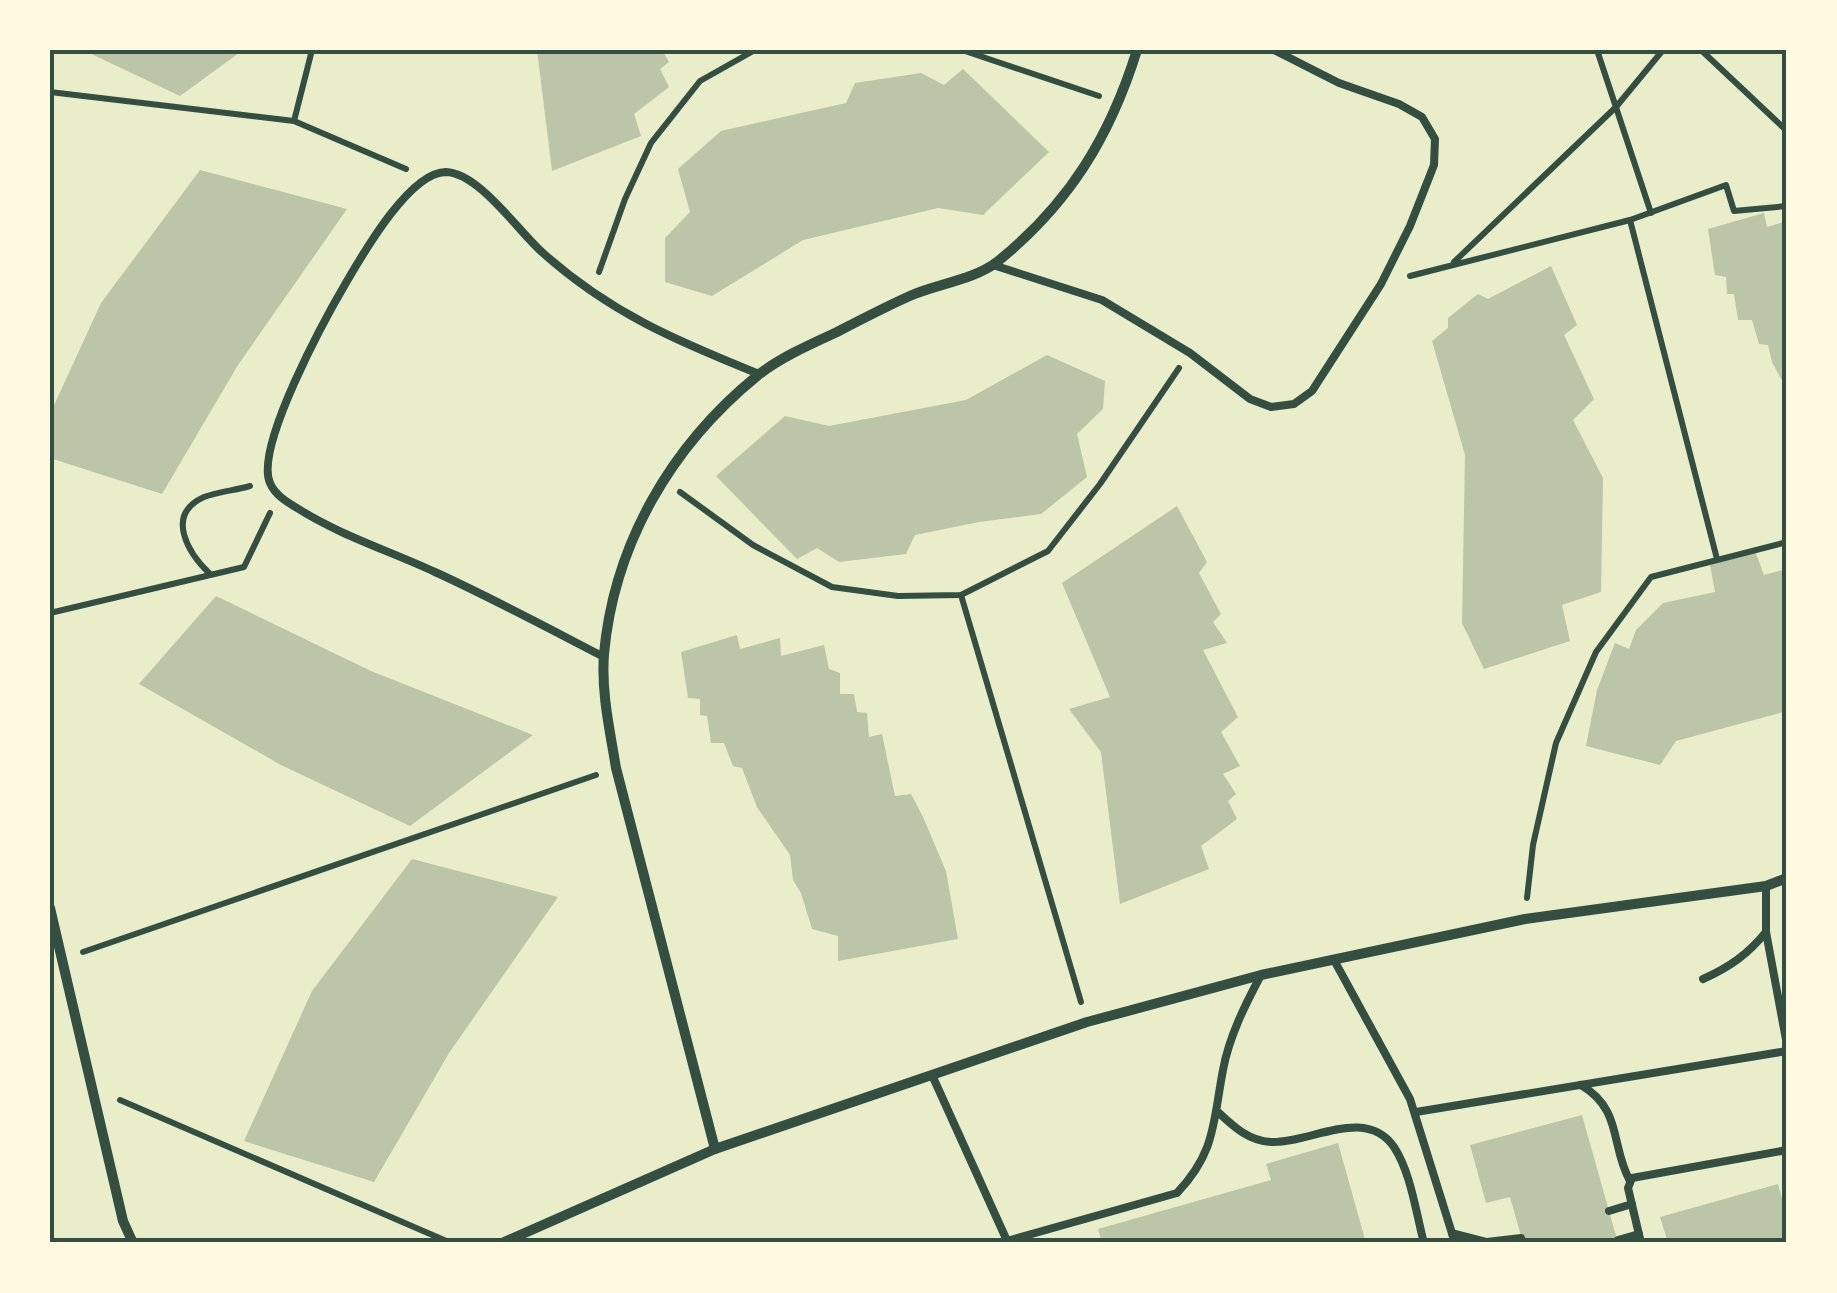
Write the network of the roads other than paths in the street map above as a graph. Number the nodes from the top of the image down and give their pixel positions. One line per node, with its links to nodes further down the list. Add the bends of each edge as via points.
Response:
1 (1137, 50): 3 (street, via 1120,103 1088,163 1045,218)
2 (1274, 50): 3 (lane, via 1399,104 1422,117 1434,139 1434,165 1381,284 1312,391 1294,404 1250,399 1102,300)
3 (993, 265): 4 (street, via 912,296)
4 (760, 374): 5 (street, via 705,425 662,479 632,535 613,595); 5 (lane, via 665,336 592,292 480,188 444,172 426,177 406,196 327,314 271,445 269,482 278,495)
5 (604, 657): 18 (street, via 616,768)
6 (1787, 878): 7 (street)
7 (1766, 886): 9 (lane); 10 (street, via 1524,919)
8 (50, 908): 28 (street)
9 (1766, 932): 12 (lane, via 1750,952); 13 (lane)
10 (1334, 960): 11 (street); 17 (lane)
11 (1261, 975): 14 (street, via 1087,1022); 16 (lane, via 1231,1042)
12 (1703, 979)
13 (1787, 1048): 15 (lane)
14 (932, 1075): 18 (street); 27 (lane)
15 (1581, 1085): 17 (lane); 20 (lane, via 1611,1115)
16 (1218, 1112): 27 (lane, via 1203,1158 1177,1193); 30 (lane, via 1252,1138 1272,1142 1352,1126 1377,1132 1400,1158)
17 (1416, 1112): 23 (lane)
18 (715, 1149): 29 (street)
19 (1787, 1150): 20 (lane)
20 (1630, 1181): 21 (lane)
21 (1632, 1204): 22 (lane); 25 (lane)
22 (1609, 1211)
23 (1452, 1232): 24 (lane, via 1486,1242); 31 (lane)
24 (1521, 1238)
25 (1640, 1238): 26 (lane)
26 (1618, 1240)
27 (1007, 1242)
28 (133, 1243)
29 (502, 1243)
30 (1424, 1243)
31 (1455, 1243)

